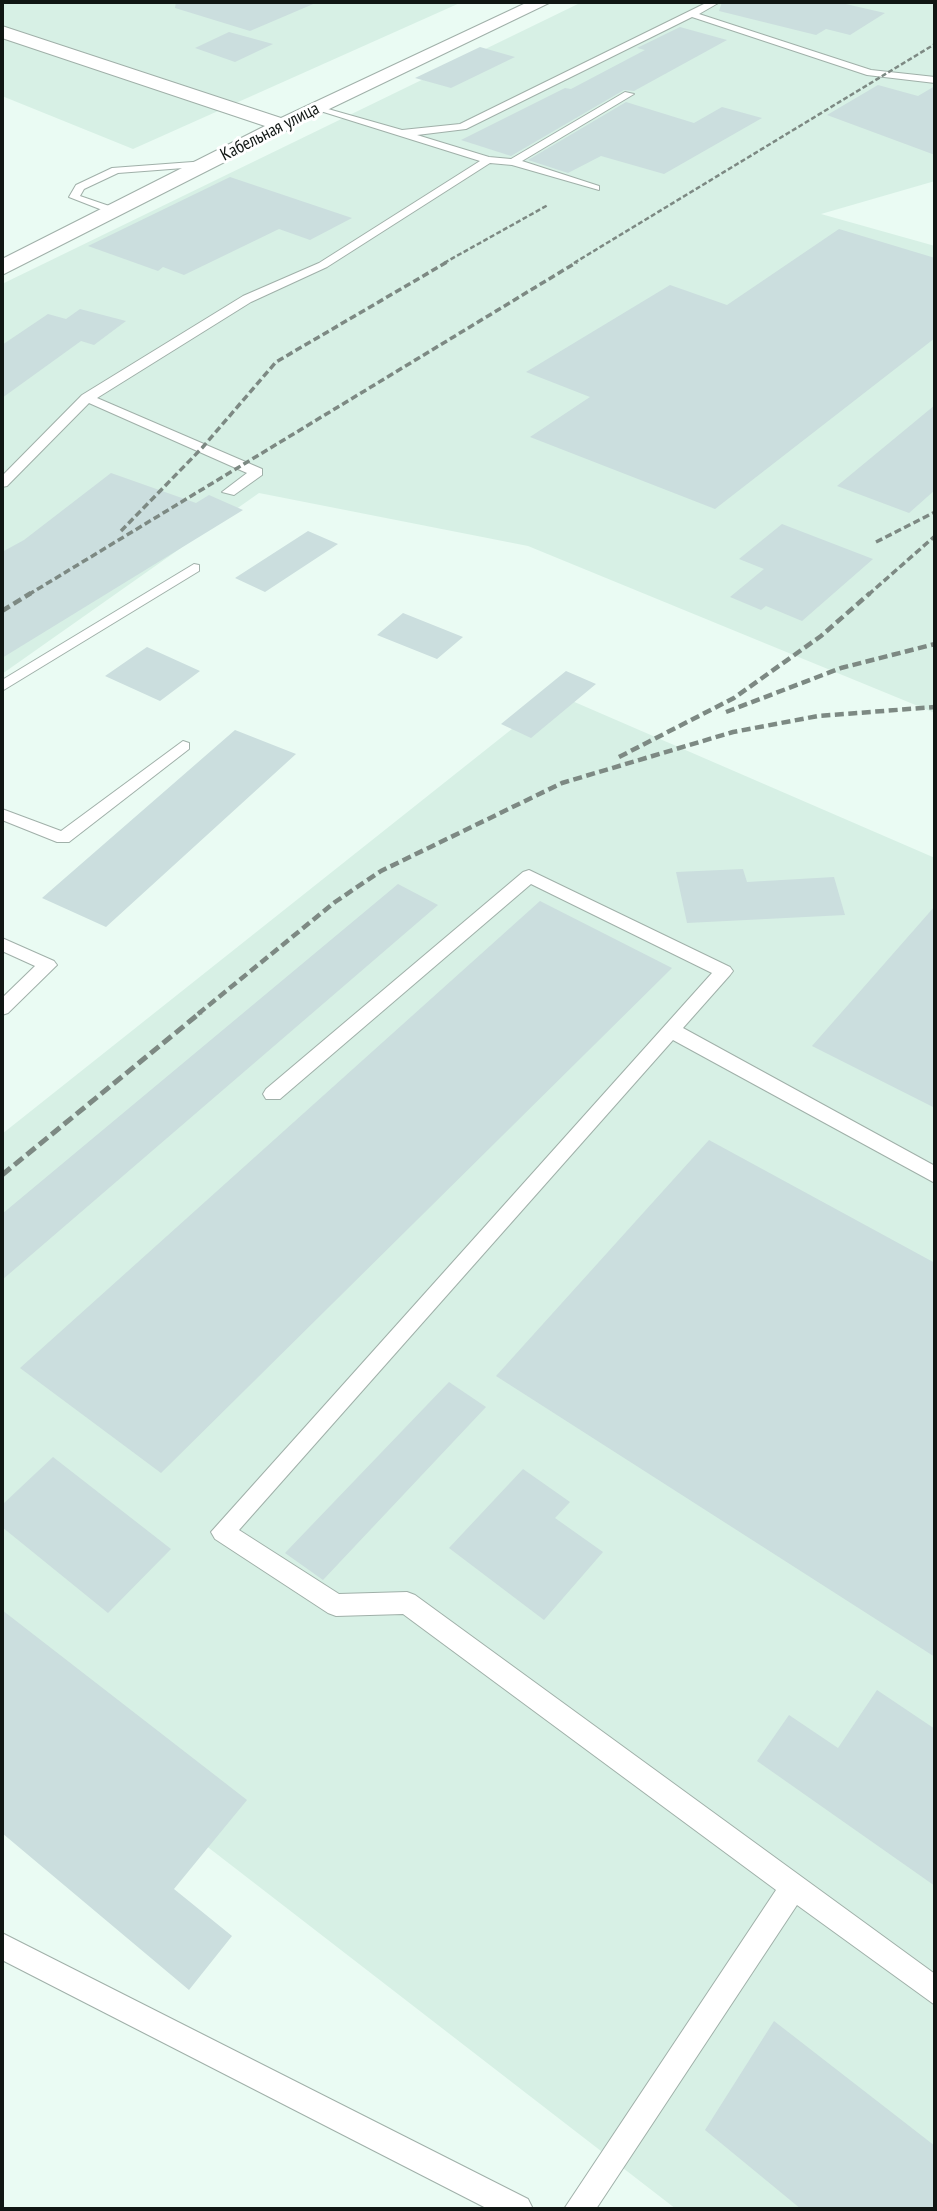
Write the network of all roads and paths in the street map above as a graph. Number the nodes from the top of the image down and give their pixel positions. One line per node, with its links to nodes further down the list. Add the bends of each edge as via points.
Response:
1 (542, 2): 7 (street, Кабельная улица)
2 (715, 2): 3 (lane)
3 (691, 14): 5 (lane, via 870,73); 9 (lane, via 461,127)
4 (2, 32): 8 (street)
5 (935, 80)
6 (629, 94): 11 (lane)
7 (318, 107): 8 (street, Кабельная улица); 9 (lane)
8 (283, 125): 12 (street, Кабельная улица)
9 (402, 134): 10 (lane)
10 (488, 160): 11 (lane); 16 (lane, via 323,265 247,299)
11 (513, 162): 13 (lane)
12 (206, 164): 14 (street, Кабельная улица); 14 (lane, via 116,170 80,187 74,197)
13 (595, 188)
14 (114, 211): 15 (street, Кабельная улица)
15 (2, 268)
16 (87, 398): 17 (lane); 18 (lane, via 257,472)
17 (2, 483)
18 (229, 492)
19 (194, 568): 20 (lane)
20 (2, 686)
21 (183, 746): 22 (lane, via 63,838)
22 (2, 814)
23 (2, 944): 24 (lane, via 48,965)
24 (2, 1007)
25 (671, 1030): 26 (lane, via 724,971 529,876); 27 (lane); 28 (lane, via 223,1532 336,1605 407,1603)
26 (272, 1094)
27 (935, 1174)
28 (794, 1886): 30 (lane); 32 (lane)
29 (2, 1946): 31 (lane)
30 (935, 1991)
31 (519, 2209)
32 (579, 2209)

